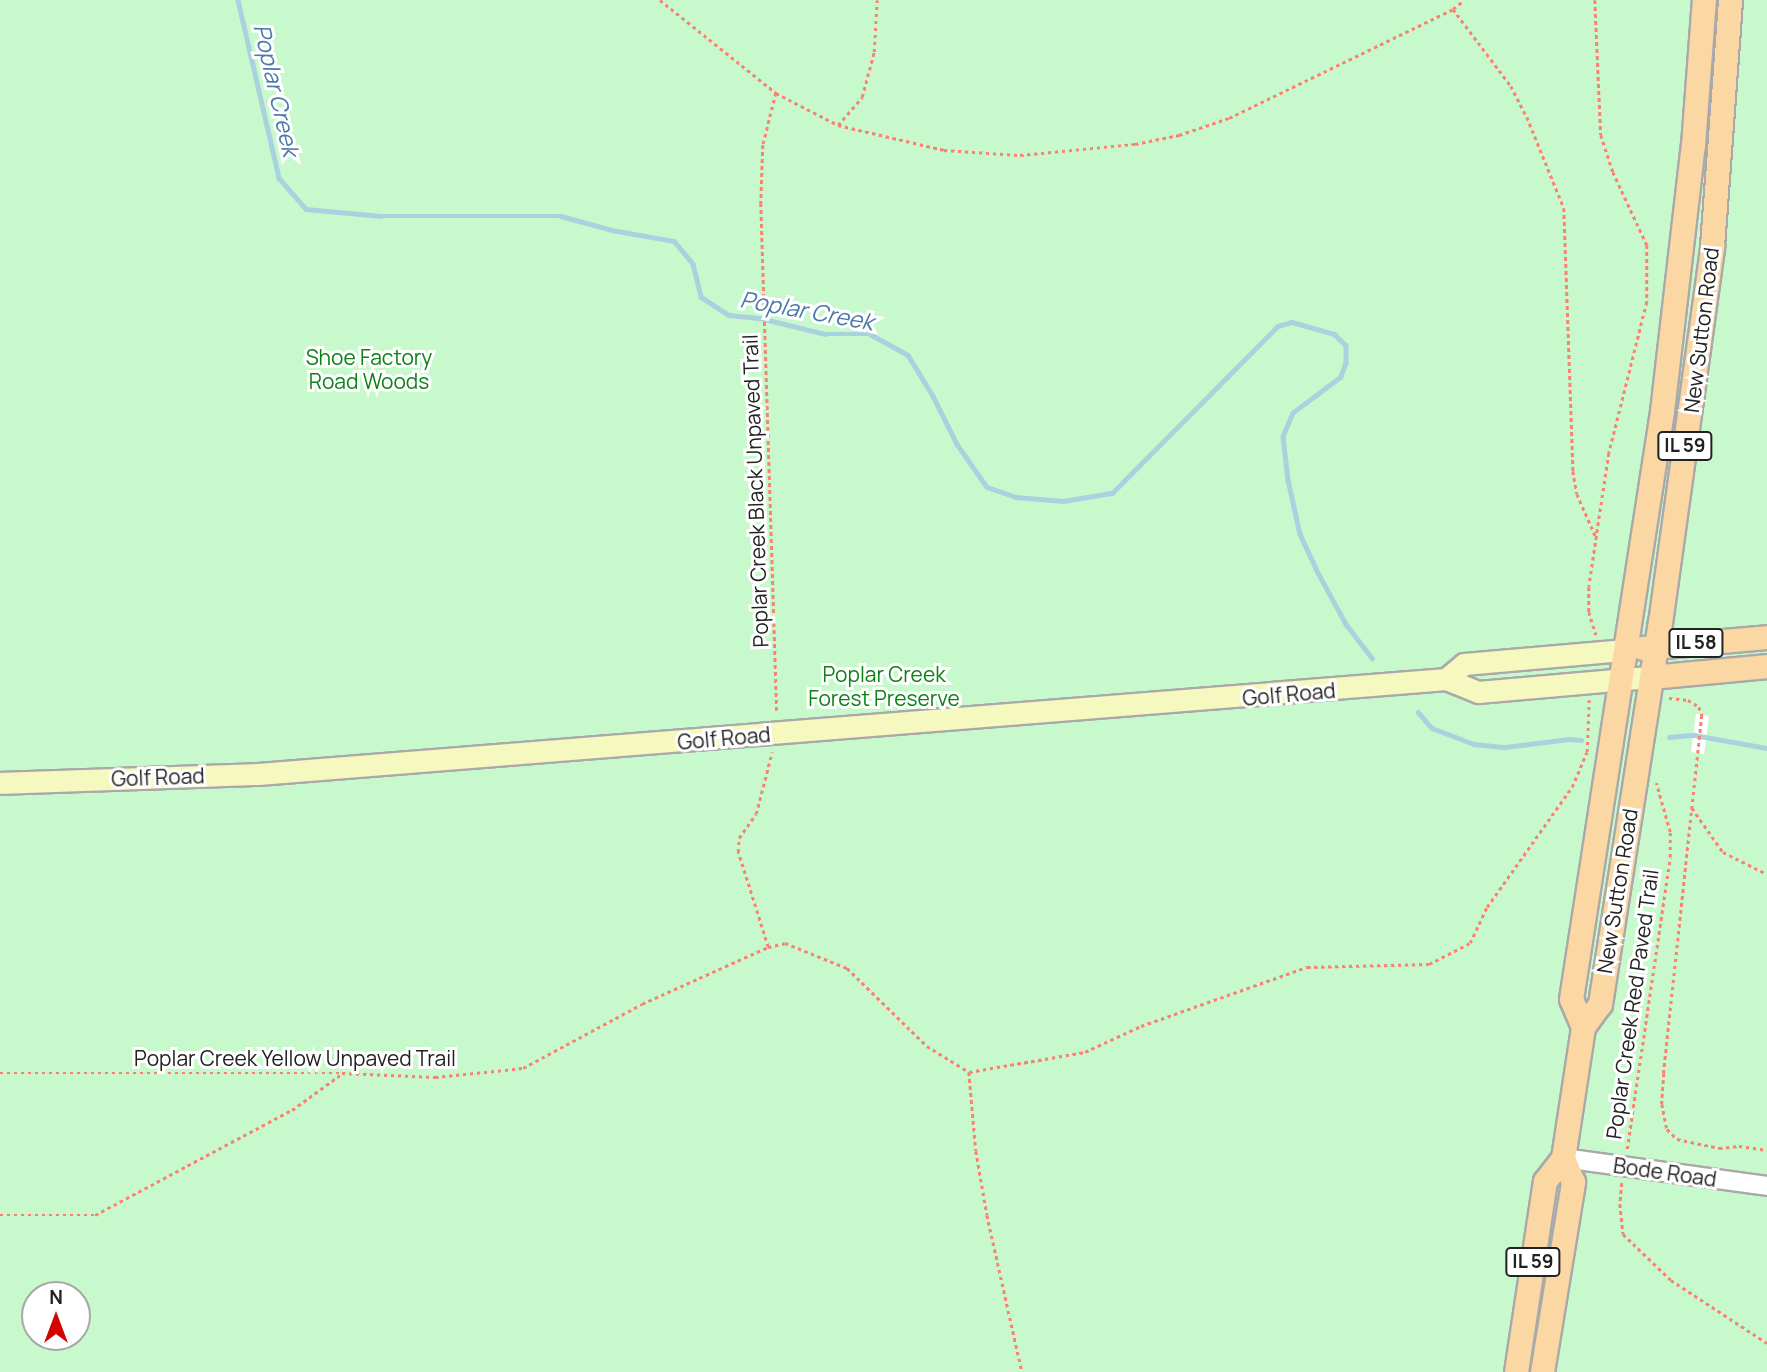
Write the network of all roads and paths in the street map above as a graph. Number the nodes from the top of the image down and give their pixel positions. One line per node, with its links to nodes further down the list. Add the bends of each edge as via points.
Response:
1 (660, 0): 8 (path)
2 (877, 0): 9 (path, via 874,52 862,97)
3 (1464, 0): 7 (path)
4 (1595, 0): 10 (path, via 1601,135 1647,245 1647,302 1609,453)
5 (1703, 0): 14 (main road, New Sutton Road / IL 59, via 1693,145 1672,331)
6 (1730, 0): 13 (main road, New Sutton Road / IL 59, via 1710,258)
7 (1453, 9): 9 (path, via 1229,118 1135,144 1020,155 977,153 901,142); 10 (path, via 1511,86 1564,208 1573,471 1577,494)
8 (776, 93): 9 (path); 21 (path, Poplar Creek Black Unpaved Trail, via 763,145 761,203)
9 (838, 125)
10 (1596, 538): 11 (path, via 1589,587 1589,612)
11 (1596, 633)
12 (1767, 637): 13 (main road, Golf Road / IL 58)
13 (1656, 647): 14 (main road, Golf Road / IL 58); 16 (main road, New Sutton Road / IL 59)
14 (1625, 650): 17 (main road, Golf Road / IL 58, via 1464,664); 18 (main road, New Sutton Road / IL 59)
15 (1767, 666): 16 (main road, Golf Road / IL 58)
16 (1651, 677): 18 (main road, Golf Road / IL 58); 28 (main road, New Sutton Road / IL 59, via 1600,1004)
17 (1446, 679): 18 (main road, Golf Road / IL 58, via 1478,692); 24 (main road, Golf Road / IL 58, via 271,773)
18 (1620, 680): 28 (main road, New Sutton Road / IL 59, via 1572,999)
19 (1667, 698): 25 (path, via 1688,699 1702,715)
20 (1589, 701): 29 (path, via 1587,752 1572,788 1487,907 1470,943 1429,964 1307,967 1141,1026 1086,1052)
21 (777, 723)
22 (773, 750): 27 (path, via 756,814 739,838 738,852)
23 (1656, 778): 34 (path, Poplar Creek Red Paved Trail, via 1655,790 1670,832 1670,857)
24 (0, 783)
25 (1692, 808): 26 (path, via 1723,852); 32 (path, via 1664,1073 1667,1129 1677,1139 1719,1148)
26 (1767, 874)
27 (768, 947): 29 (path, Poplar Creek Yellow Unpaved Trail, via 785,943 847,968 927,1046); 31 (path, Poplar Creek Yellow Unpaved Trail, via 642,1004 523,1068 435,1077)
28 (1583, 1027): 33 (main road, New Sutton Road / IL 59)
29 (969, 1072): 38 (path, via 987,1215)
30 (0, 1073): 31 (path, Poplar Creek Yellow Unpaved Trail)
31 (342, 1073): 36 (path, via 292,1110 95,1215)
32 (1767, 1150)
33 (1563, 1158): 34 (street, Bode Road); 39 (main road, New Sutton Road / IL 59, via 1545,1181); 40 (main road, New Sutton Road / IL 59, via 1573,1182)
34 (1625, 1166): 35 (street, Bode Road); 37 (path, Poplar Creek Red Paved Trail, via 1620,1204 1623,1234 1671,1280)
35 (1767, 1186)
36 (0, 1215)
37 (1767, 1343)
38 (1022, 1372)
39 (1516, 1372)
40 (1542, 1372)

